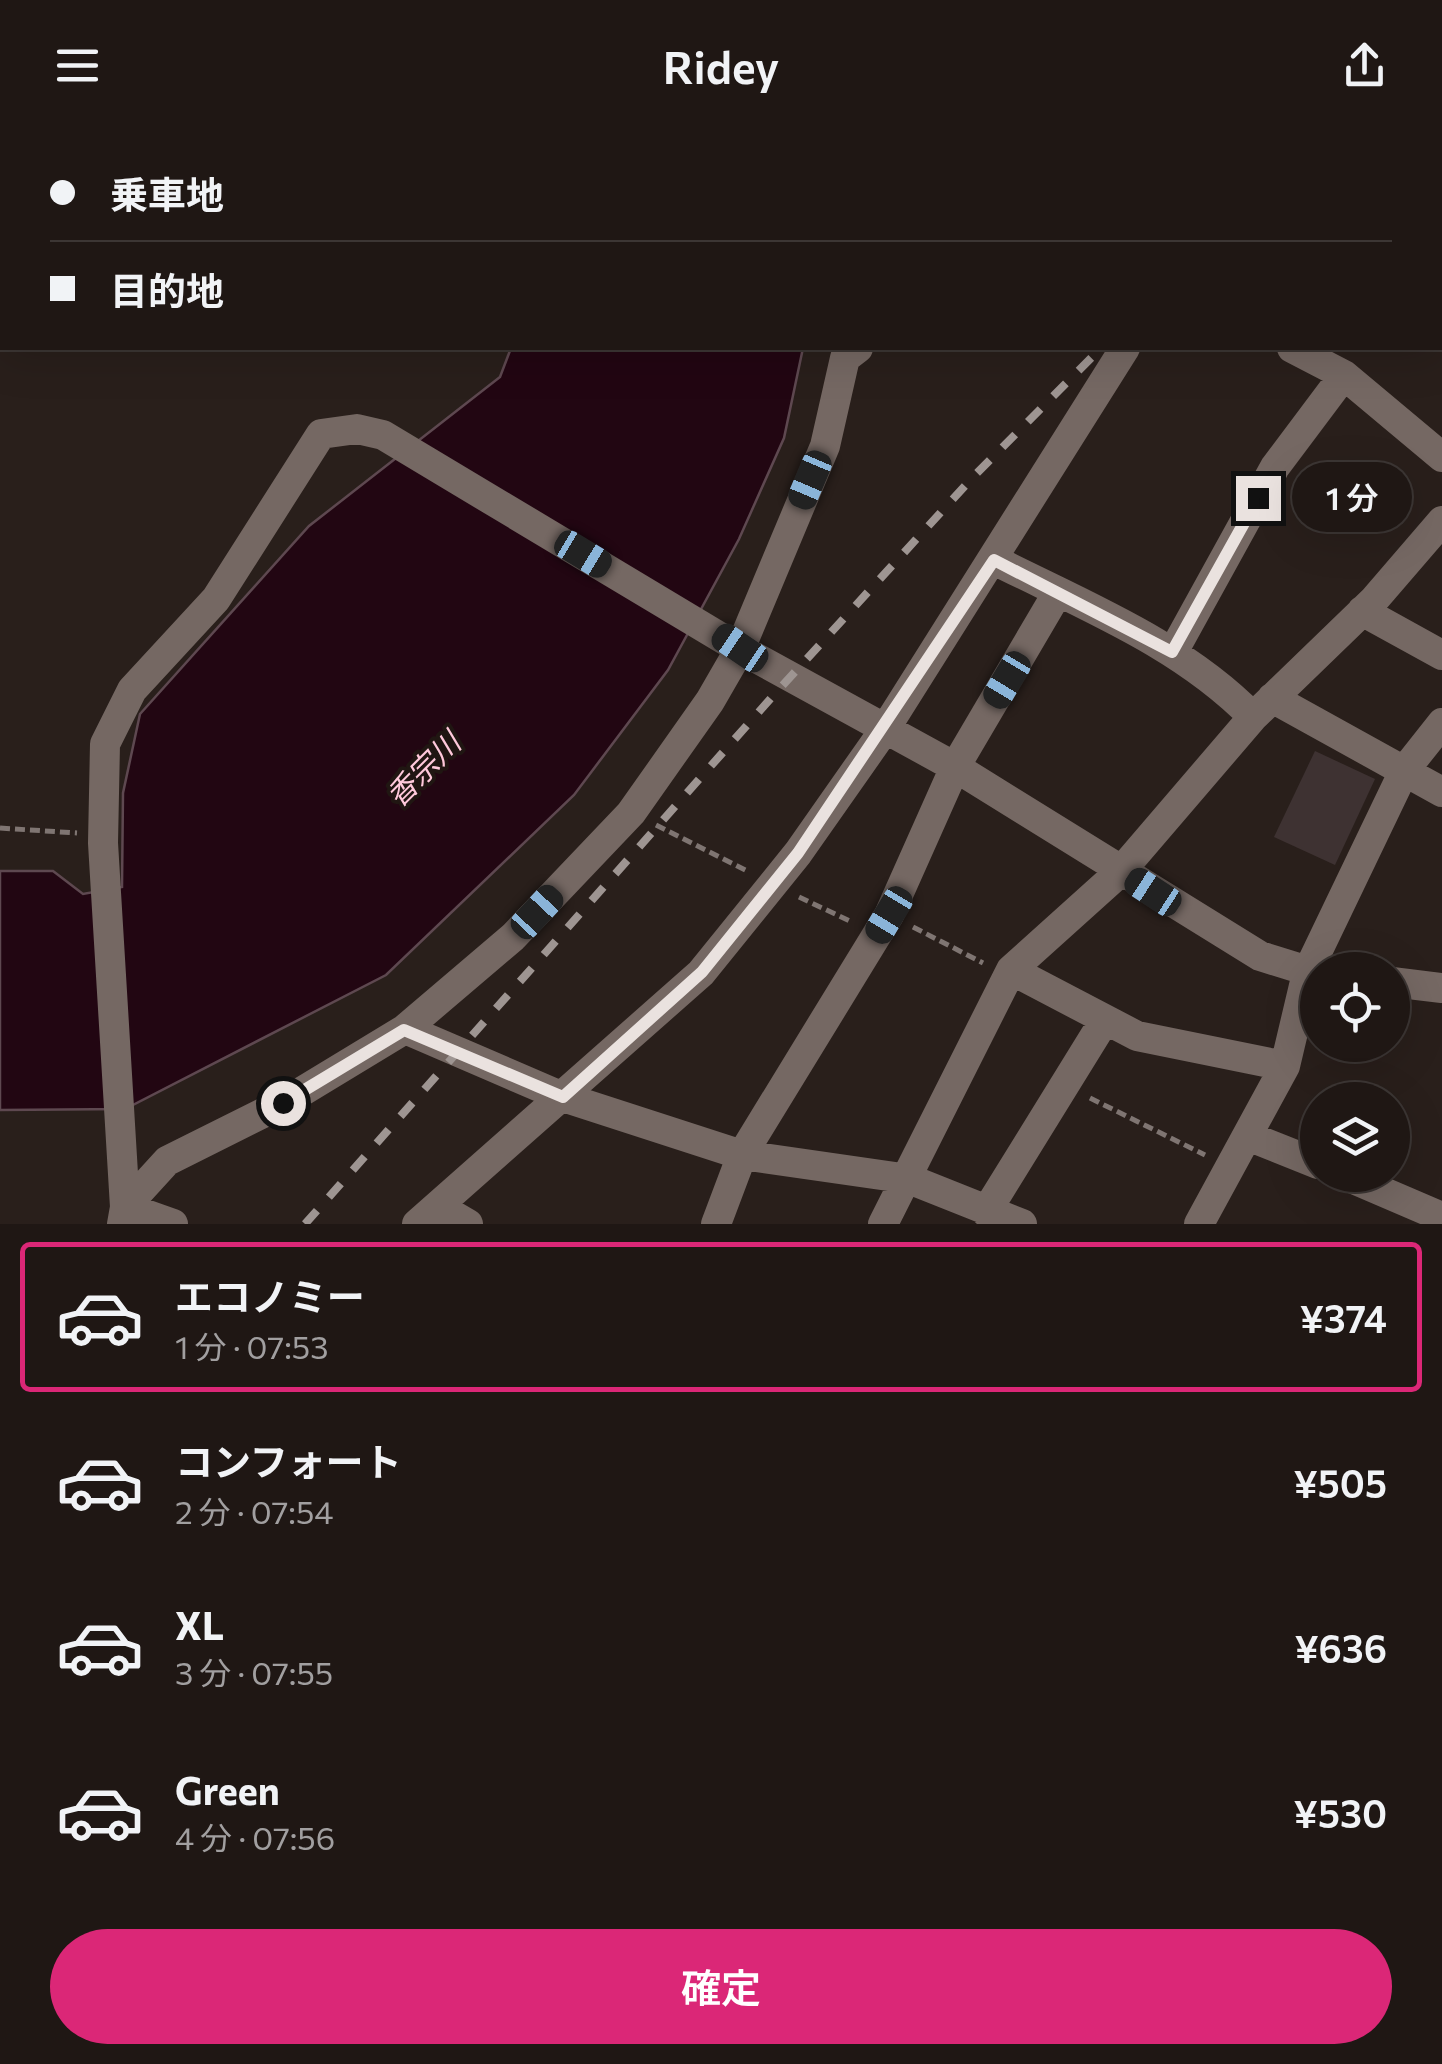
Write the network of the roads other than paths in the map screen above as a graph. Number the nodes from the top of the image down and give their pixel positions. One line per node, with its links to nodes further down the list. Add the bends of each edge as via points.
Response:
1 (1123, 350): 7 (street)
2 (1296, 350): 4 (street)
3 (849, 351): 10 (street, via 824,446)
4 (1344, 375): 5 (street); 11 (street, via 1275,467)
5 (1442, 457)
6 (1442, 521): 9 (street)
7 (994, 560): 8 (street); 15 (street)
8 (1058, 592): 11 (street); 16 (street)
9 (1362, 611): 12 (street); 13 (street)
10 (728, 641): 15 (street); 27 (street, via 710,701 631,812 513,937); 37 (street, via 383,434 357,428 321,434 216,599 132,690 106,744 103,843)
11 (1172, 652): 13 (street)
12 (1442, 655)
13 (1263, 708): 17 (street); 19 (street)
14 (1442, 723): 17 (street)
15 (885, 729): 16 (street); 29 (street, via 798,853 702,972)
16 (955, 766): 19 (street); 31 (street, via 889,915)
17 (1404, 772): 18 (street); 20 (street)
18 (1442, 792)
19 (1121, 871): 21 (street, via 1260,956); 22 (street)
20 (1322, 952)
21 (1300, 970)
22 (1010, 972): 26 (street); 33 (street)
23 (1410, 984): 24 (street)
24 (1442, 988)
25 (1300, 1013): 28 (street)
26 (1104, 1022): 28 (street, via 1137,1036); 35 (street)
27 (404, 1030): 29 (street); 37 (street, via 283,1103 167,1161)
28 (1284, 1066): 30 (street)
29 (563, 1097): 31 (street); 36 (street)
30 (1248, 1136): 32 (street); 44 (street)
31 (742, 1155): 33 (street); 41 (street)
32 (1300, 1157)
33 (909, 1178): 35 (street); 42 (street)
34 (1385, 1192): 38 (street)
35 (986, 1212): 43 (street)
36 (428, 1215): 40 (street)
37 (123, 1216): 39 (street)
38 (1442, 1216)
39 (173, 1224)
40 (468, 1224)
41 (716, 1224)
42 (883, 1224)
43 (1022, 1224)
44 (1199, 1224)

